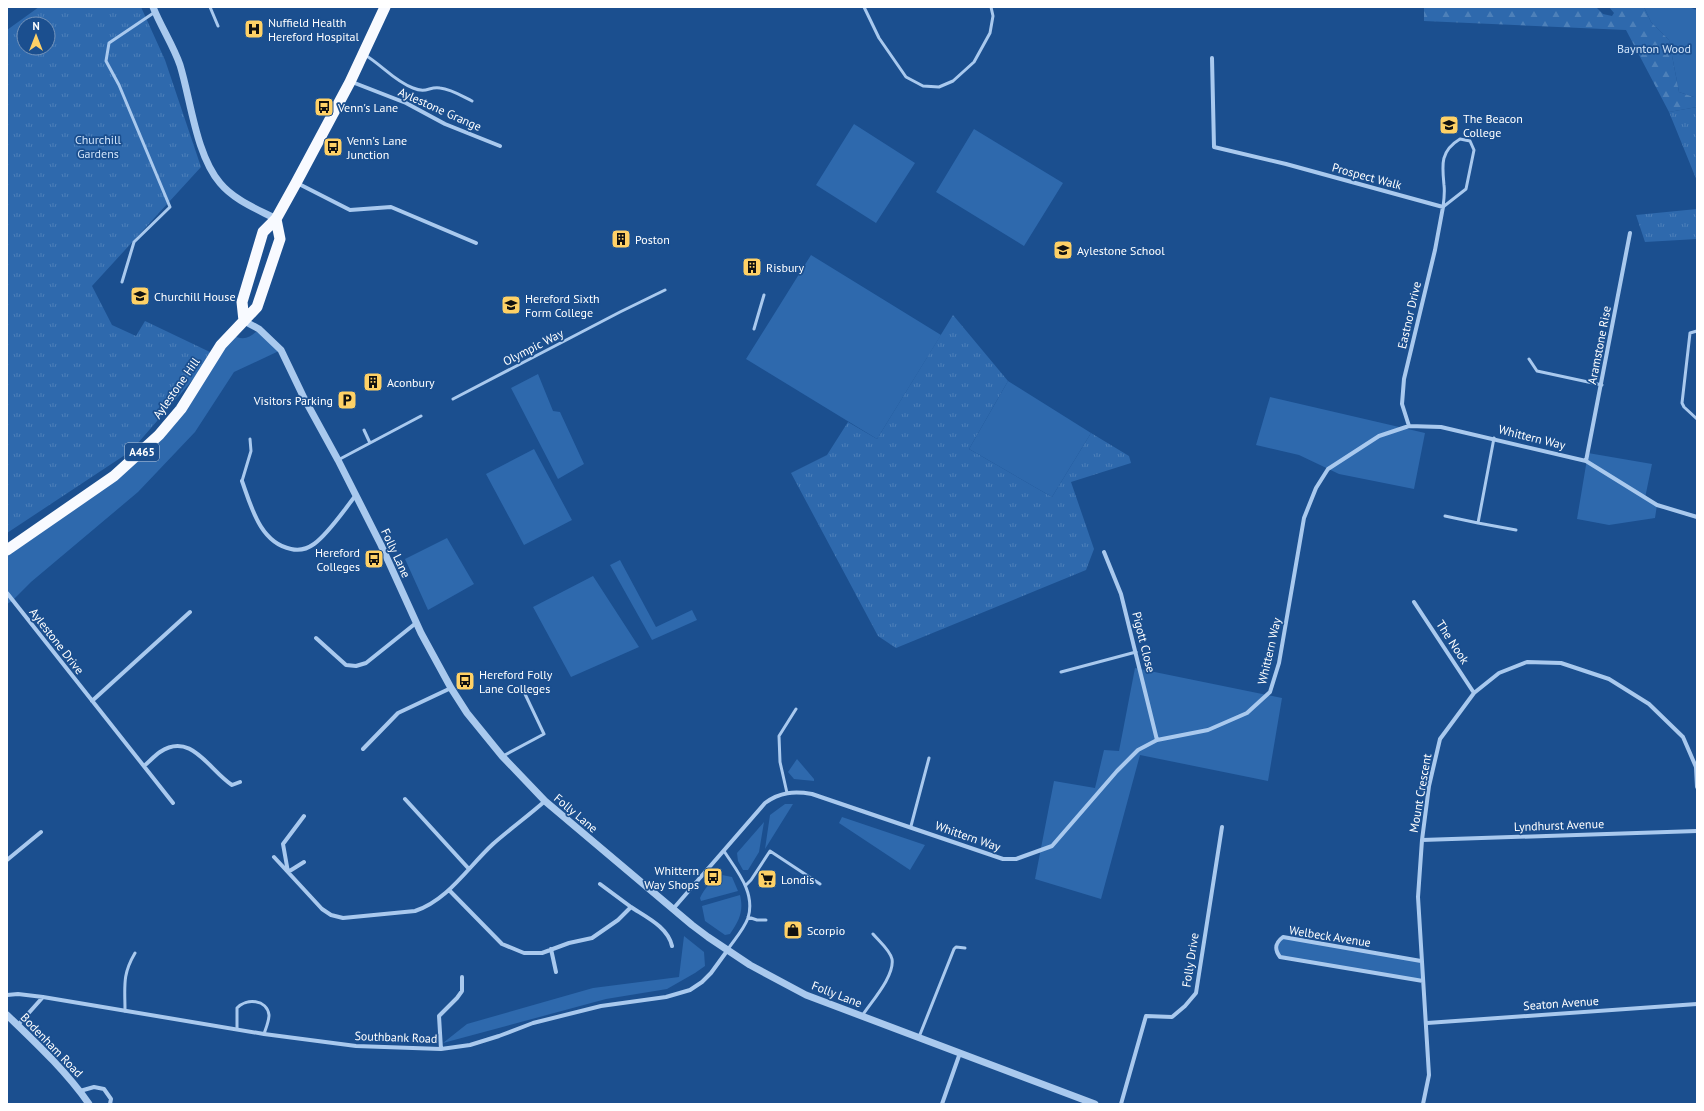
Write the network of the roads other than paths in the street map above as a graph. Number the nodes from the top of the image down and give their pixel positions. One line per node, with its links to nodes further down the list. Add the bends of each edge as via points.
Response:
1 (210, 7): 6 (lane)
2 (385, 7): 7 (highway)
3 (864, 7): 4 (lane, via 879,38 906,77 923,86 939,87 953,81 974,62 990,33 993,16)
4 (991, 7)
5 (155, 9): 14 (street, via 180,66 197,130 212,172 220,184 235,197); 17 (lane, via 109,43 106,61 119,84 170,207 134,242)
6 (218, 26)
7 (363, 54): 9 (highway); 10 (lane, via 399,81 413,88 426,91 441,88)
8 (1212, 58): 13 (street, Prospect Walk, via 1214,147 1286,164)
9 (350, 82): 11 (street, Aylestone Grange, via 406,103 445,124); 12 (highway)
10 (472, 101)
11 (500, 146)
12 (296, 183): 14 (highway); 16 (street, via 350,210 391,207)
13 (1443, 208): 13 (lane, via 1444,154 1450,145 1460,139 1470,141 1474,150 1466,189); 28 (street, Eastnor Drive, via 1404,379 1402,404)
14 (276, 219): 20 (highway, via 263,232 242,302); 20 (highway, Aylestone Hill / A465, via 280,239 258,308)
15 (1630, 233): 24 (street, Aramstone Rise)
16 (476, 244)
17 (122, 282)
18 (665, 290): 25 (lane, Olympic Way)
19 (764, 294): 21 (lane)
20 (244, 321): 33 (street, Folly Lane, via 259,329 281,350); 41 (highway, Aylestone Hill / A465, via 221,345 181,409 159,435 114,476)
21 (754, 329)
22 (1697, 332): 27 (lane, via 1690,333 1682,403)
23 (1529, 359): 24 (lane, via 1537,371)
24 (1602, 385): 34 (street, Aramstone Rise)
25 (452, 399)
26 (421, 416): 32 (lane)
27 (1697, 419)
28 (1409, 426): 30 (street, Whittern Way, via 1441,427); 55 (street, Whittern Way, via 1379,436 1328,469 1316,488 1304,518 1279,663 1270,692 1247,713 1208,730)
29 (364, 430): 32 (lane)
30 (1494, 438): 34 (street, Whittern Way); 39 (lane)
31 (250, 439): 35 (lane, via 251,451)
32 (370, 443): 33 (lane)
33 (338, 460): 36 (street, Folly Lane)
34 (1586, 461): 38 (street, Whittern Way, via 1657,506)
35 (242, 481): 36 (street, via 264,531 282,548 295,550 315,543)
36 (356, 494): 46 (street, Folly Lane)
37 (1444, 516): 39 (lane)
38 (1697, 517)
39 (1478, 522): 40 (lane)
40 (1516, 530)
41 (7, 550)
42 (1104, 552): 48 (street, Pigott Close, via 1121,594)
43 (7, 593): 53 (street, Aylestone Drive)
44 (1414, 602): 51 (street, The Nook)
45 (190, 612): 53 (street)
46 (416, 623): 47 (street, via 366,662 356,666 346,665); 50 (street, Folly Lane)
47 (316, 638)
48 (1136, 652): 49 (lane); 55 (street, Pigott Close)
49 (1061, 672)
50 (451, 688): 56 (street, via 398,713); 57 (street, Folly Lane, via 467,713)
51 (1474, 693): 61 (street, Mount Crescent, via 1499,673 1527,662 1561,662 1608,679 1649,704 1683,737 1696,767); 71 (street, Mount Crescent, via 1440,738 1429,786)
52 (525, 694): 57 (lane, via 544,734)
53 (92, 701): 59 (street, Aylestone Drive)
54 (796, 709): 62 (lane, via 779,736 780,762)
55 (1157, 740): 67 (street, Whittern Way, via 1138,750 1117,771 1052,846 1016,859 993,856)
56 (363, 749)
57 (502, 756): 64 (street, Folly Lane)
58 (929, 758): 67 (lane)
59 (144, 766): 60 (street, via 167,748 184,745 195,750 232,785); 65 (street, Aylestone Drive)
60 (240, 782)
61 (1697, 787)
62 (787, 793): 67 (street, Whittern Way, via 812,794); 72 (street, Whittern Way, via 775,795 765,802)
63 (405, 799): 76 (street)
64 (545, 801): 76 (street, via 493,844); 83 (street, Folly Lane)
65 (173, 803)
66 (304, 816): 77 (street, via 284,844)
67 (911, 826)
68 (1222, 828): 114 (street, Folly Drive, via 1196,993 1172,1017 1146,1016)
69 (1697, 831): 71 (street, Lyndhurst Avenue)
70 (41, 832): 74 (street)
71 (1422, 840): 92 (street, Mount Crescent, via 1418,897)
72 (724, 851): 80 (lane); 83 (street, Whittern Way)
73 (274, 857): 77 (street)
74 (7, 860)
75 (304, 862): 77 (street)
76 (469, 869): 81 (street)
77 (288, 872): 81 (street, via 322,909 343,918 415,911 425,908)
78 (600, 884): 82 (street)
79 (820, 884): 80 (lane, via 770,851)
80 (746, 885): 84 (lane, via 750,904)
81 (449, 890): 89 (street, via 502,944 524,953)
82 (631, 907): 87 (street, via 655,922 670,938); 89 (street, via 618,920 592,938 569,942)
83 (673, 909): 90 (street, Folly Lane)
84 (748, 917): 85 (lane); 90 (lane)
85 (766, 920)
86 (873, 934): 101 (lane, via 890,954 892,965 885,983)
87 (672, 946)
88 (965, 948): 106 (lane, via 954,949)
89 (551, 950): 93 (street)
90 (727, 951): 101 (street, Folly Lane, via 806,995); 107 (street, Southbank Road, via 711,973 690,990 666,997 594,1008 533,1023 470,1045)
91 (135, 953): 99 (lane, via 127,966 124,981)
92 (1421, 961): 95 (street, Mount Crescent); 95 (street, Welbeck Avenue, via 1283,938 1278,941 1276,947 1280,957)
93 (556, 972)
94 (462, 977): 107 (street, via 462,991 439,1016)
95 (1423, 981): 102 (street, Mount Crescent)
96 (7, 995): 97 (street, Southbank Road)
97 (43, 997): 99 (street, Southbank Road); 103 (street)
98 (1697, 1004): 102 (street, Seaton Avenue)
99 (125, 1011): 104 (street, Southbank Road)
100 (7, 1015): 103 (street, Bodenham Road)
101 (862, 1016): 106 (street, Folly Lane)
102 (1427, 1023): 115 (street, Mount Crescent, via 1429,1075)
103 (18, 1025): 109 (street, Bodenham Road)
104 (237, 1029): 105 (street, Southbank Road); 105 (lane, via 237,1008 242,1003 254,1001 264,1005 268,1010)
105 (264, 1034): 107 (street, Southbank Road, via 356,1046)
106 (919, 1037): 108 (street, Folly Lane)
107 (441, 1049)
108 (960, 1053): 112 (street); 113 (street, Folly Lane)
109 (80, 1091): 110 (street, Bodenham Road); 111 (street, Bodenham Road, via 94,1087 104,1089 112,1099)
110 (89, 1104)
111 (110, 1104)
112 (942, 1104)
113 (1095, 1104)
114 (1121, 1104)
115 (1423, 1104)

